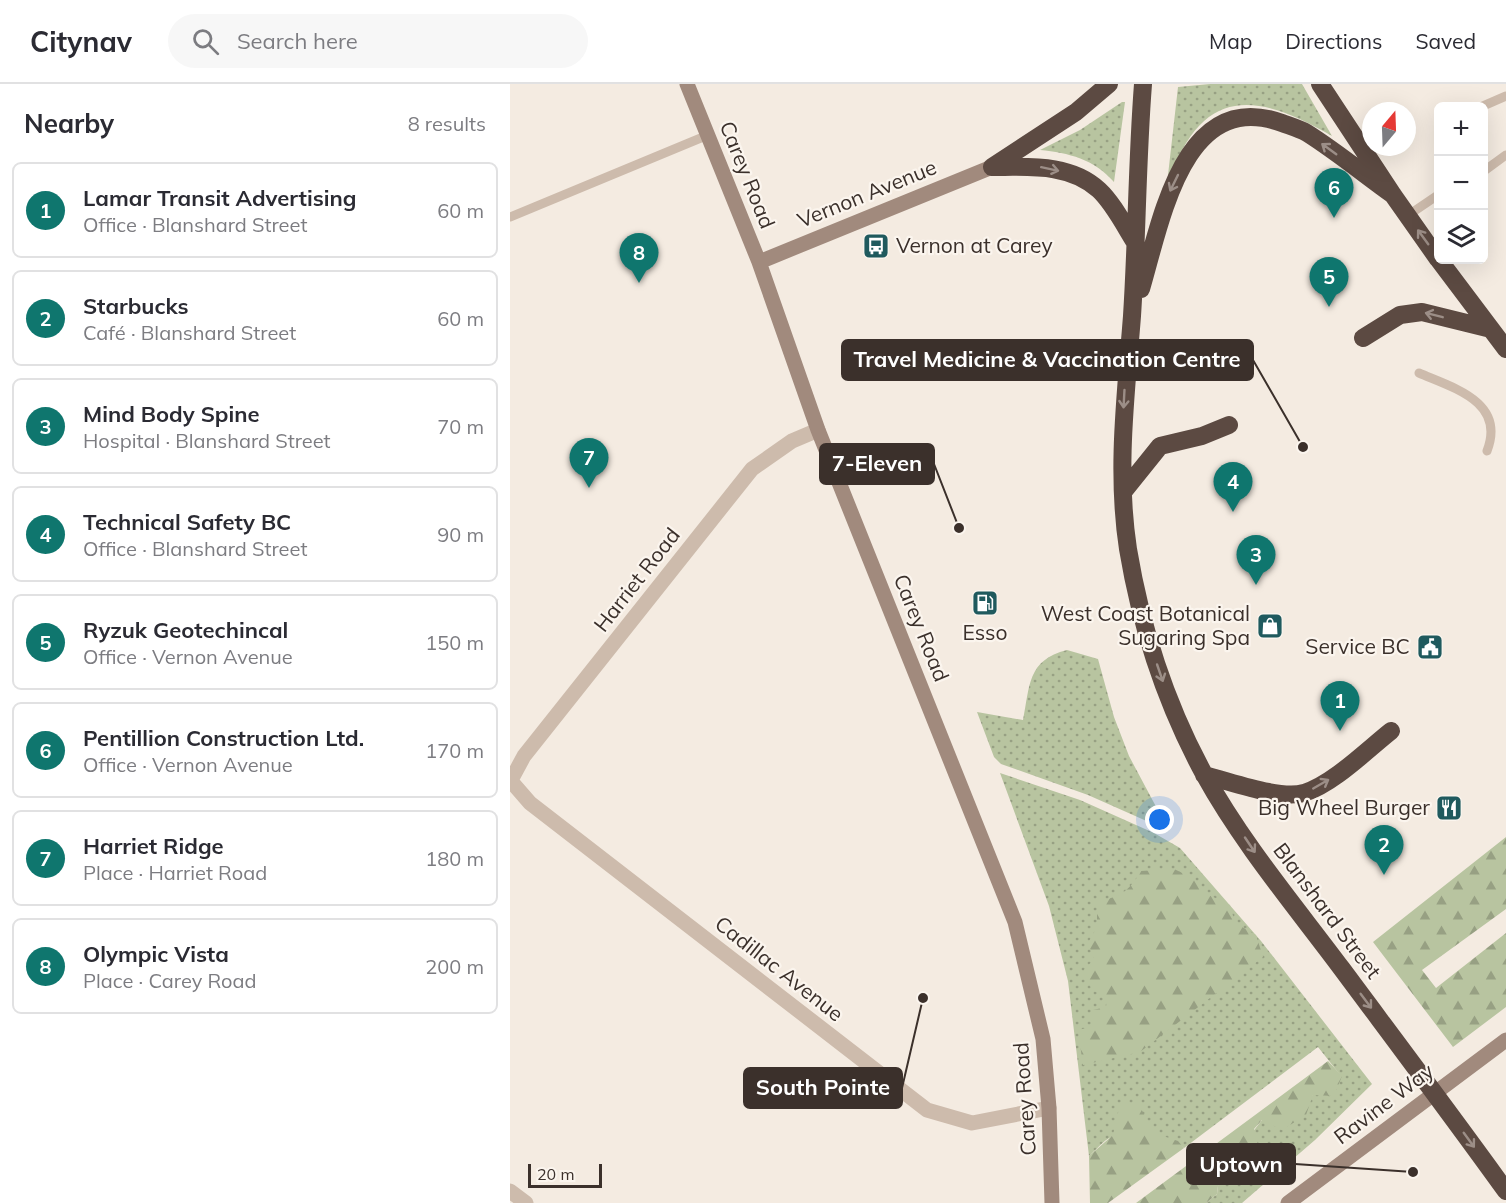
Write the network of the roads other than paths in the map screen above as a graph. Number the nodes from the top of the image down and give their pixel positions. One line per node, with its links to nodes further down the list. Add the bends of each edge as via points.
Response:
1 (687, 84): 7 (street, Carey Road)
2 (1108, 84): 9 (highway, via 1076,112)
3 (1143, 84): 15 (highway, Blanshard Street)
4 (1320, 84): 11 (highway)
5 (1506, 96): 6 (lane)
6 (1488, 104)
7 (708, 135): 14 (lane); 17 (street, Carey Road)
8 (1506, 155): 10 (lane)
9 (992, 167): 15 (highway, one-way to 15, via 1047,167 1080,177 1099,190); 17 (street, Vernon Avenue)
10 (1488, 168)
11 (1393, 195): 13 (highway); 19 (highway, one-way to 19, via 1306,132 1261,116 1228,119 1199,139 1172,186)
12 (1434, 198): 13 (lane)
13 (1407, 216): 16 (highway, one-way to 13)
14 (510, 217)
15 (1136, 244): 19 (highway, Blanshard Street)
16 (1434, 252)
17 (759, 262): 25 (street, Carey Road)
18 (1443, 264): 20 (highway)
19 (1131, 320): 27 (highway, Blanshard Street, one-way to 27, via 1122,440)
20 (1491, 329): 21 (highway, one-way to 21, via 1422,312 1400,315); 22 (highway)
21 (1363, 338)
22 (1506, 349)
23 (1419, 373): 26 (lane, via 1472,396 1490,420 1493,435)
24 (1229, 425): 27 (highway, via 1160,446)
25 (818, 430): 30 (street, Harriet Road, via 792,441 752,469 524,756); 33 (street, Carey Road, via 1015,922 1043,1039)
26 (1487, 451)
27 (1123, 492): 29 (highway, Blanshard Street, one-way to 29, via 1139,607 1171,706)
28 (1391, 731): 29 (highway, one-way to 28, via 1283,794 1303,794 1322,785)
29 (1204, 775): 32 (highway, Blanshard Street, one-way to 32, via 1253,850)
30 (510, 781): 33 (street, Cadillac Avenue, via 530,803 927,1110 972,1123)
31 (1506, 1040): 32 (street, Ravine Way)
32 (1434, 1094): 35 (highway, Blanshard Street, one-way to 35); 38 (street, Ravine Way)
33 (1049, 1108): 37 (street, Carey Road)
34 (510, 1191): 36 (street)
35 (1506, 1191)
36 (526, 1203)
37 (1052, 1203)
38 (1288, 1203)

